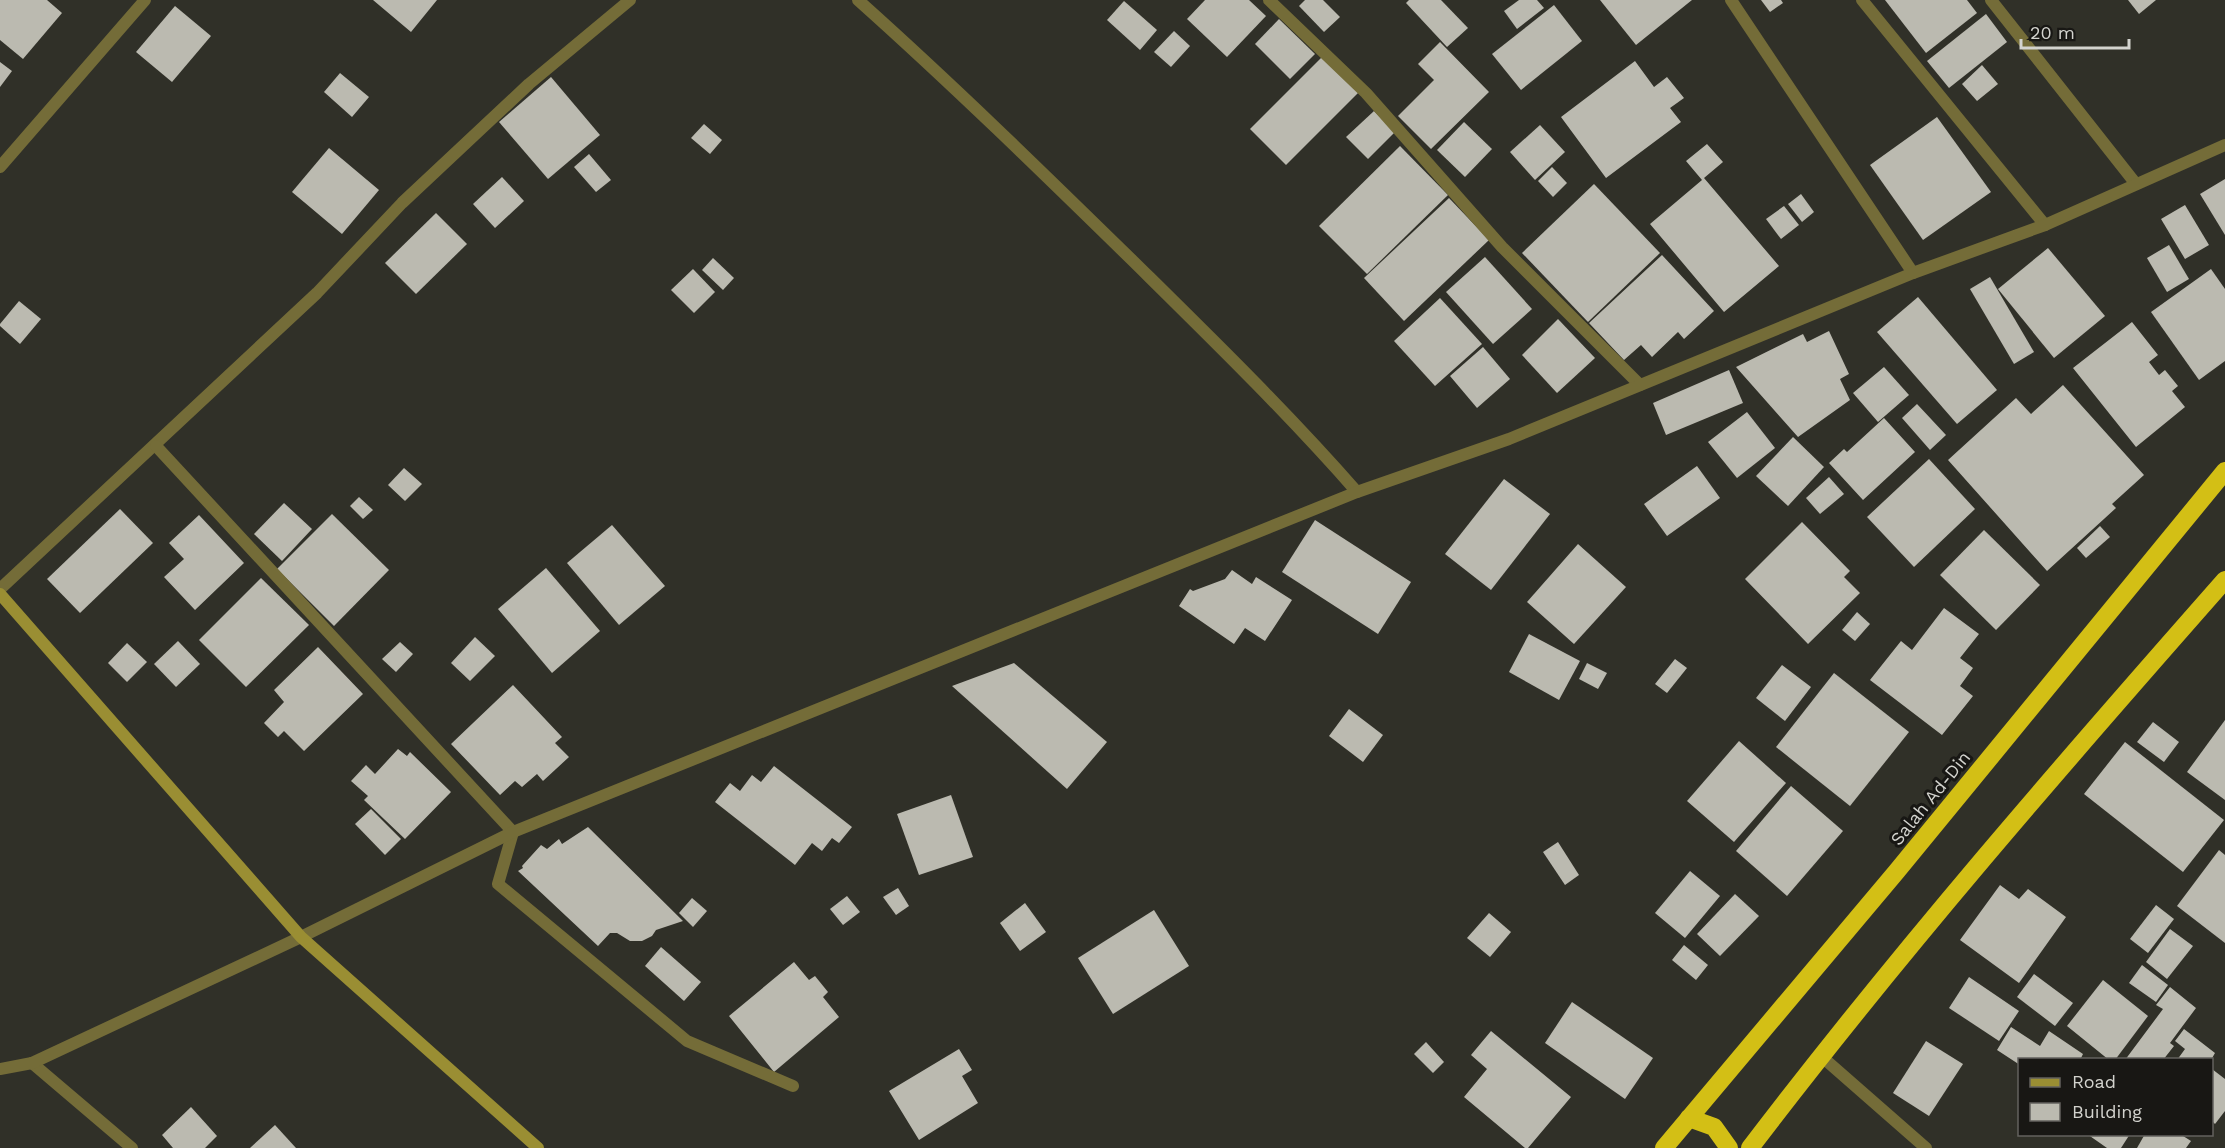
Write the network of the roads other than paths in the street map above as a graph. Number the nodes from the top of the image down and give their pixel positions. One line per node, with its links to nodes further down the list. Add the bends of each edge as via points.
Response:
1 (145, 0): 9 (street)
2 (630, 0): 14 (street, via 529,84 402,203 317,293)
3 (858, 0): 16 (street, via 1038,168 1241,367 1302,428)
4 (1269, 0): 13 (street, via 1366,93 1502,247)
5 (1731, 0): 12 (street)
6 (1862, 0): 11 (street)
7 (1991, 0): 10 (street)
8 (2225, 145): 10 (street)
9 (0, 167)
10 (2136, 184): 11 (street)
11 (2045, 225): 12 (street)
12 (1913, 273): 13 (street)
13 (1640, 385): 16 (street, via 1509,439)
14 (156, 446): 18 (street); 20 (street)
15 (2225, 471): 26 (highway, Salah Ad-Din)
16 (1357, 492): 20 (street)
17 (2225, 580): 22 (highway, via 2035,796)
18 (0, 589)
19 (0, 594): 21 (street)
20 (513, 832): 21 (street); 25 (street, via 498,884 687,1041)
21 (301, 938): 23 (street); 28 (street)
22 (1821, 1056): 31 (highway); 32 (street)
23 (32, 1063): 24 (street); 27 (street)
24 (0, 1069)
25 (793, 1086)
26 (1689, 1118): 29 (highway, Salah Ad-Din); 30 (highway, via 1714,1127)
27 (132, 1148)
28 (538, 1148)
29 (1664, 1148)
30 (1729, 1148)
31 (1750, 1148)
32 (1926, 1148)

